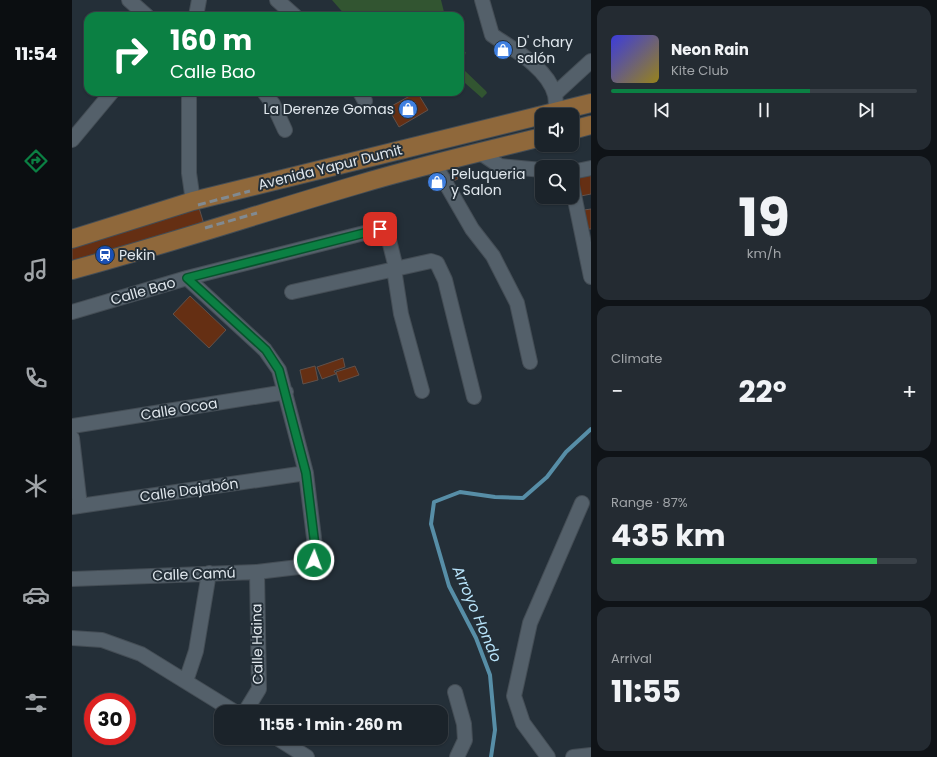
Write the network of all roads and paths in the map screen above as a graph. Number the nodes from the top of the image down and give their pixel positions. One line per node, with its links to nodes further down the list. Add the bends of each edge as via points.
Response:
1 (129, 0): 5 (street)
2 (199, 0): 6 (street)
3 (277, 0): 7 (street)
4 (482, 0): 12 (street, via 492,35 522,54 544,75)
5 (142, 12)
6 (197, 12)
7 (290, 12)
8 (591, 61): 12 (street)
9 (109, 96): 18 (street)
10 (189, 96): 24 (street, via 189,173)
11 (267, 96): 16 (street)
12 (556, 102): 13 (main road, Avenida Yapur Dumit); 24 (main road, Avenida Yapur Dumit)
13 (591, 103)
14 (591, 125): 15 (main road)
15 (579, 128)
16 (285, 130)
17 (535, 139): 19 (main road, Avenida Yapur Dumit)
18 (72, 140)
19 (479, 152): 20 (main road, Avenida Yapur Dumit); 22 (street, via 500,166)
20 (434, 163): 29 (main road, Avenida Yapur Dumit); 34 (street, via 472,230 493,256 517,303)
21 (591, 168): 23 (street)
22 (535, 169)
23 (579, 171)
24 (193, 200): 26 (main road, Avenida Yapur Dumit)
25 (577, 204): 27 (street)
26 (72, 239)
27 (587, 241): 30 (street)
28 (395, 268): 31 (street, Calle Bao, via 386,232 380,229); 32 (street); 35 (street, Calle Bao, via 401,314); 37 (street, via 431,261 439,266 445,280)
29 (72, 270)
30 (591, 277)
31 (187, 278): 33 (street, Calle Bao); 36 (street, via 266,350 279,370)
32 (292, 292)
33 (72, 312)
34 (530, 362)
35 (422, 390)
36 (286, 392): 38 (street, Calle Ocoa); 40 (street)
37 (474, 397)
38 (72, 426)
39 (72, 438): 42 (street)
40 (306, 473): 42 (street, Calle Dajabón); 43 (street, Calle Camú, via 316,554 314,560 307,566)
41 (582, 503): 55 (street, via 530,623 514,696 523,723)
42 (76, 506)
43 (257, 572): 44 (street, Calle Camú); 50 (street, Calle Haina, via 259,689)
44 (209, 573): 45 (street, Calle Camú); 47 (street, via 196,651)
45 (72, 579)
46 (72, 638): 47 (street, via 102,640 141,654)
47 (186, 681): 49 (street)
48 (455, 692): 54 (street, via 464,724 465,740)
49 (225, 705)
50 (249, 705)
51 (288, 745): 53 (street)
52 (591, 755): 56 (street)
53 (306, 757)
54 (457, 757)
55 (548, 757)
56 (573, 757)

